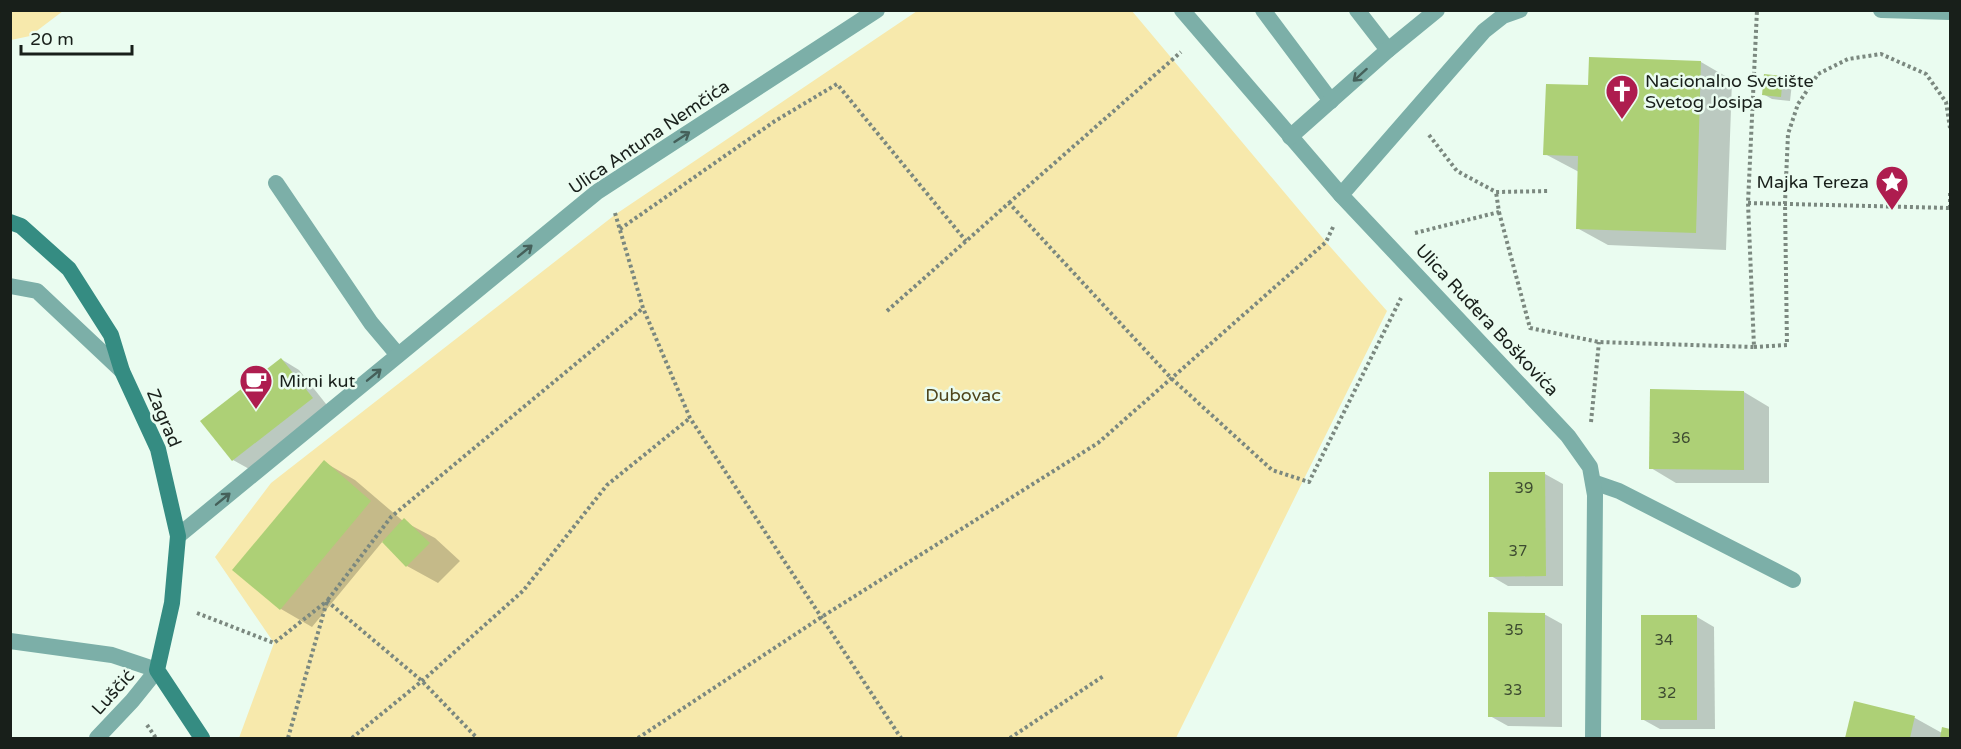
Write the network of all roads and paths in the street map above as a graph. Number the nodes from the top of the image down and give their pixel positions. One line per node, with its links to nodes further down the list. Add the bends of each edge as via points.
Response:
1 (877, 10): 18 (street, Ulica Antuna Nemčića, one-way to 1)
2 (1182, 10): 10 (street, Ulica Ruđera Boškovića)
3 (1263, 10): 12 (street)
4 (1357, 10): 11 (street)
5 (1437, 10): 11 (street)
6 (1520, 10): 21 (street, via 1503,16 1484,31)
7 (1757, 10): 22 (path)
8 (1881, 10): 9 (street)
9 (1950, 12)
10 (1202, 33): 15 (street, Ulica Ruđera Boškovića); 23 (path)
11 (1388, 50): 12 (street, one-way to 12)
12 (1331, 101): 15 (street)
13 (1950, 128): 24 (path, via 1946,102 1926,74 1881,54 1848,59 1818,74 1798,104 1788,134)
14 (1428, 134): 19 (path, via 1457,171)
15 (1290, 137): 21 (street, Ulica Ruđera Boškovića)
16 (276, 183): 40 (street, via 371,323)
17 (1550, 191): 19 (path)
18 (597, 192): 30 (path, via 616,214); 40 (street, Ulica Antuna Nemčića, one-way to 18)
19 (1496, 192): 26 (path)
20 (1950, 192): 25 (path)
21 (1341, 195): 33 (street, Ulica Ruđera Boškovića)
22 (1748, 202): 24 (path); 39 (path)
23 (1009, 203): 32 (path); 42 (path)
24 (1785, 203): 25 (path); 39 (path, via 1787,345)
25 (1950, 208)
26 (1499, 212): 33 (path); 38 (path, via 1530,328)
27 (1328, 216): 29 (path)
28 (10, 222): 41 (main road, Zagrad, via 21,226 69,269 111,335)
29 (1334, 224): 31 (path); 42 (path, via 1326,242)
30 (620, 229): 32 (path, via 775,121 837,84); 36 (path)
31 (1342, 232)
32 (966, 241): 37 (path)
33 (1385, 241): 44 (street, Ulica Ruđera Boškovića, via 1568,436)
34 (10, 286): 41 (street, via 37,291)
35 (1401, 297): 42 (path, via 1308,482 1272,470)
36 (643, 308): 43 (path); 48 (path, via 391,517)
37 (887, 311)
38 (1599, 342): 39 (path); 44 (path, via 1590,431)
39 (1754, 347)
40 (398, 355): 46 (street, Ulica Antuna Nemčića, one-way to 40)
41 (122, 371): 46 (main road, Zagrad, via 158,449)
42 (1171, 378): 50 (path, via 1098,443)
43 (690, 418): 50 (path); 54 (path, via 607,485 523,591)
44 (1580, 454): 45 (street, Ulica Ruđera Boškovića, via 1590,467)
45 (1593, 482): 47 (street, via 1619,491); 63 (street, Ulica Ruđera Boškovića)
46 (178, 536): 49 (main road, Zagrad)
47 (1792, 580)
48 (327, 601): 49 (path, via 274,643); 54 (path); 57 (path)
49 (172, 603): 52 (main road, Zagrad)
50 (820, 618): 60 (path); 61 (path)
51 (10, 640): 52 (street, via 112,656)
52 (157, 670): 55 (street, Luščić); 56 (main road)
53 (1105, 675): 62 (path)
54 (422, 681): 58 (path); 59 (path)
55 (97, 738)
56 (202, 738)
57 (288, 738)
58 (352, 738)
59 (477, 738)
60 (638, 738)
61 (901, 738)
62 (1010, 738)
63 (1593, 738)

